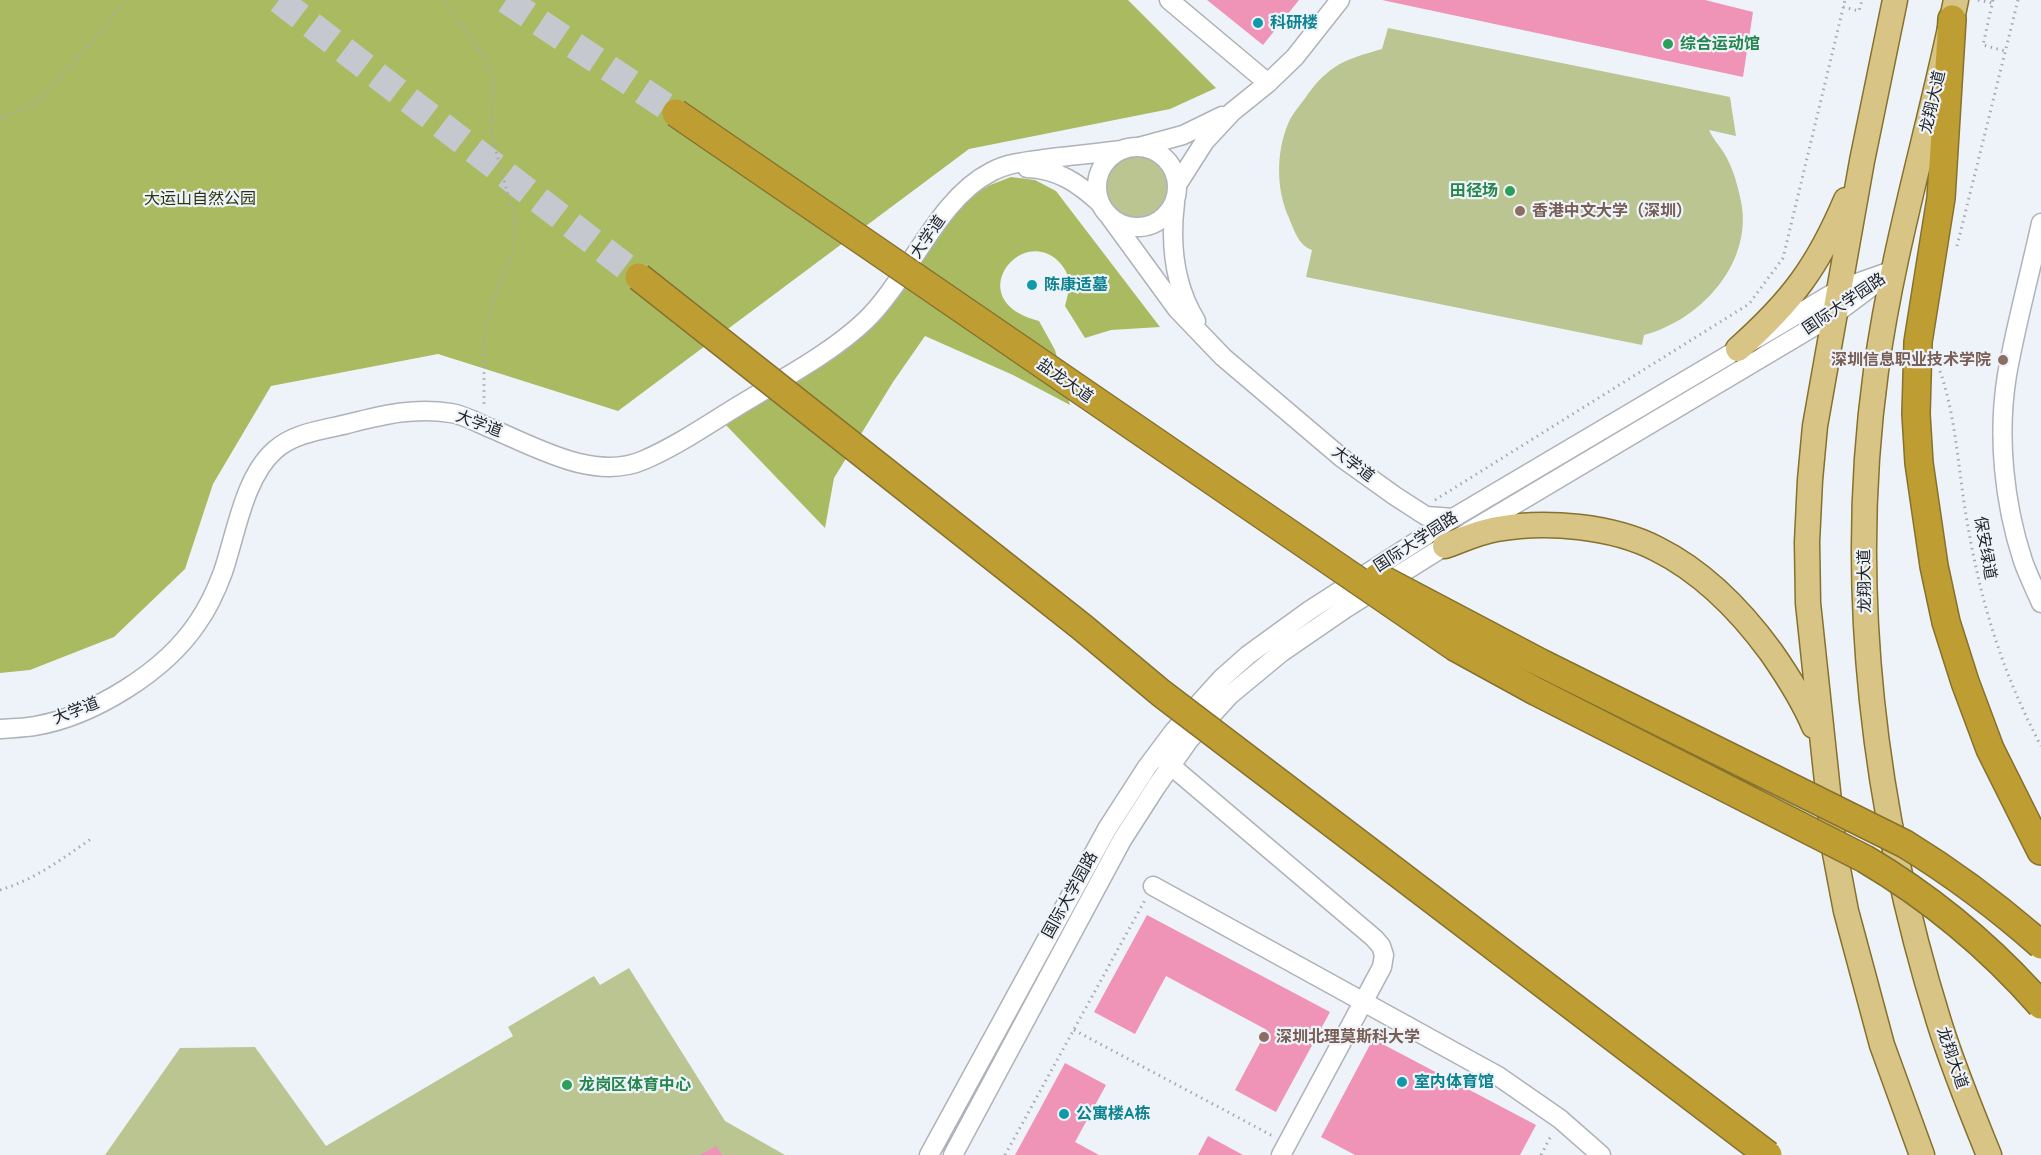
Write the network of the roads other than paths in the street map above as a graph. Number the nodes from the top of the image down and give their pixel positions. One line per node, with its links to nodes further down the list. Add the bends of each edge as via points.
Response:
1 (1169, 0): 5 (street)
2 (1340, 0): 5 (street, via 1295,57)
3 (1895, 0): 9 (main road)
4 (1954, 10): 14 (main road, 龙翔大道); 28 (highway, via 1941,198 1918,342 1919,463 1946,622 1990,749)
5 (1268, 83): 6 (street)
6 (1232, 112): 8 (street, via 1183,135); 11 (street, via 1205,141)
7 (676, 113): 20 (highway, 盐龙大道, bridge)
8 (1129, 148): 10 (street, 大学道, via 1020,162); 11 (street, 大学道, via 1160,154 1174,174); 12 (street, via 1111,156 1100,172 1097,190)
9 (1862, 161): 16 (main road); 19 (main road, via 1832,234 1815,263 1785,304)
10 (995, 169): 12 (street, 大学道, via 1035,168 1065,176); 24 (street, 大学道, via 954,201 888,294 837,344 640,462 615,467 588,465 561,458 454,414 404,410 298,436 277,448 260,466 221,576 198,622 167,658 130,687 80,713 36,726)
11 (1176, 191): 12 (street, 大学道, via 1163,217 1141,226 1122,224); 18 (street, 大学道, via 1172,246 1176,273)
12 (1103, 208): 18 (street, 大学道, via 1177,309)
13 (2041, 223): 23 (street, via 2007,376 2003,430 2012,521)
14 (1894, 270): 16 (street, 国际大学园路); 17 (street, 国际大学园路); 39 (main road, 龙翔大道, via 1876,370 1866,480 1864,583 1874,722 1885,798 1918,950 1939,1023)
15 (639, 277): 37 (highway, bridge, via 1161,693)
16 (1840, 289): 17 (main road); 19 (street, 国际大学园路)
17 (1835, 314): 22 (street, 国际大学园路); 26 (main road, via 1815,426 1807,542 1809,626)
18 (1209, 343): 21 (street, 大学道, via 1342,458 1426,516)
19 (1738, 349): 21 (street, 国际大学园路)
20 (1245, 505): 30 (highway, bridge, via 1541,663 1905,844 1985,897); 32 (highway, 盐龙大道, bridge, via 1455,647 1899,879 1979,942)
21 (1453, 518): 25 (street, 国际大学园路, via 1248,655 1199,702)
22 (1445, 546): 26 (main road, via 1497,529 1549,526 1607,532 1657,549 1707,582 1758,634 1810,715); 27 (street, 国际大学园路, via 1313,629 1259,670 1209,718)
23 (2041, 603)
24 (0, 729)
25 (1157, 754): 27 (street); 33 (street, 国际大学园路, via 1107,829)
26 (1825, 757): 38 (main road, via 1834,848 1846,911 1882,1045)
27 (1172, 765): 31 (street, via 1381,946 1382,967); 34 (street, 国际大学园路, via 1122,840)
28 (2041, 851)
29 (1153, 886): 31 (street)
30 (2041, 945)
31 (1365, 1002): 35 (street); 36 (street, via 1498,1076 1560,1119)
32 (2041, 1005)
33 (929, 1155)
34 (953, 1155)
35 (1281, 1155)
36 (1601, 1155)
37 (1768, 1155)
38 (1922, 1155)
39 (1989, 1155)

